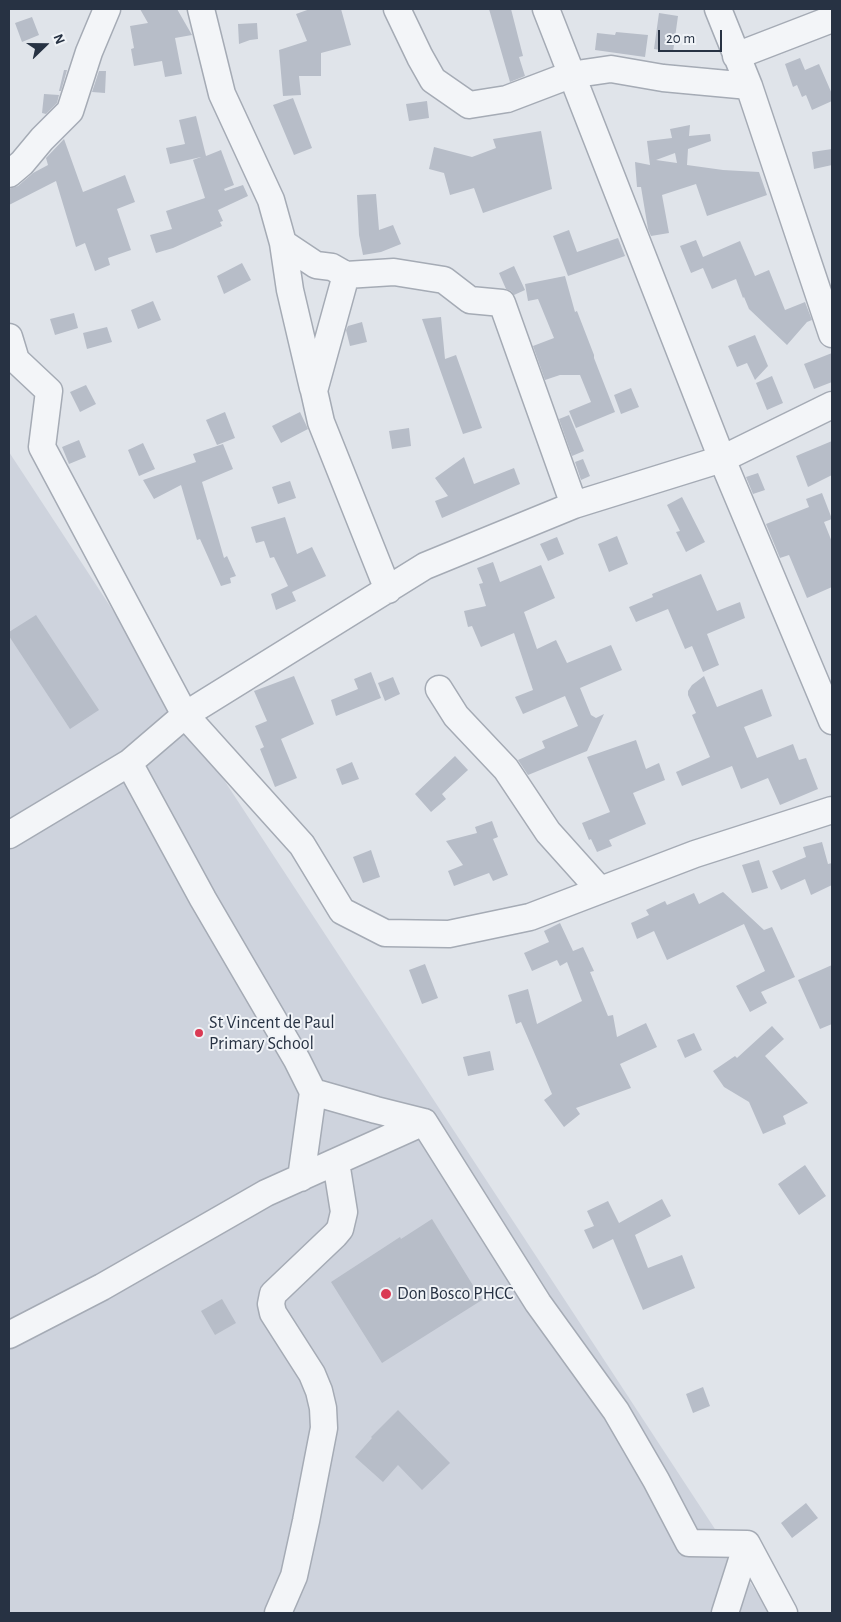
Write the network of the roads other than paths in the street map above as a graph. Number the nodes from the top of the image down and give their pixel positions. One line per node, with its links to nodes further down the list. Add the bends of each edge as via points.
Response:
1 (107, 9): 9 (street, via 70,111)
2 (201, 9): 10 (street, via 222,94 271,200)
3 (397, 9): 8 (street, via 433,80 468,105 507,99 570,76 611,69 663,78)
4 (546, 9): 16 (street)
5 (718, 9): 7 (street)
6 (832, 19): 7 (street)
7 (736, 56): 8 (street)
8 (748, 86): 12 (street)
9 (9, 174)
10 (283, 243): 11 (street, via 316,265 332,267); 14 (street, via 290,290)
11 (346, 275): 14 (street); 17 (street, via 394,272 444,280 470,300 502,303)
12 (832, 334)
13 (9, 337): 20 (street, via 16,360 49,391 42,447)
14 (314, 391): 18 (street, via 324,430)
15 (832, 405): 16 (street)
16 (722, 459): 17 (street); 21 (street)
17 (574, 505): 18 (street, via 425,566)
18 (388, 590): 20 (street)
19 (439, 689): 25 (street, via 456,716 506,769 548,832)
20 (185, 715): 22 (street); 25 (street, via 302,845 342,911 385,933 449,934 530,917)
21 (832, 721)
22 (128, 763): 24 (street); 26 (street)
23 (832, 810): 25 (street, via 695,854)
24 (9, 835)
25 (600, 890)
26 (313, 1092): 27 (street); 29 (street)
27 (424, 1122): 28 (street); 31 (street, via 538,1303 616,1411 689,1543)
28 (336, 1162): 29 (street); 32 (street, via 344,1212 340,1229 273,1294 271,1304 273,1314 312,1374 323,1408 324,1428 294,1576)
29 (301, 1178): 30 (street, via 266,1193 102,1287)
30 (9, 1335)
31 (747, 1544): 33 (street); 34 (street)
32 (278, 1613)
33 (725, 1613)
34 (784, 1613)

